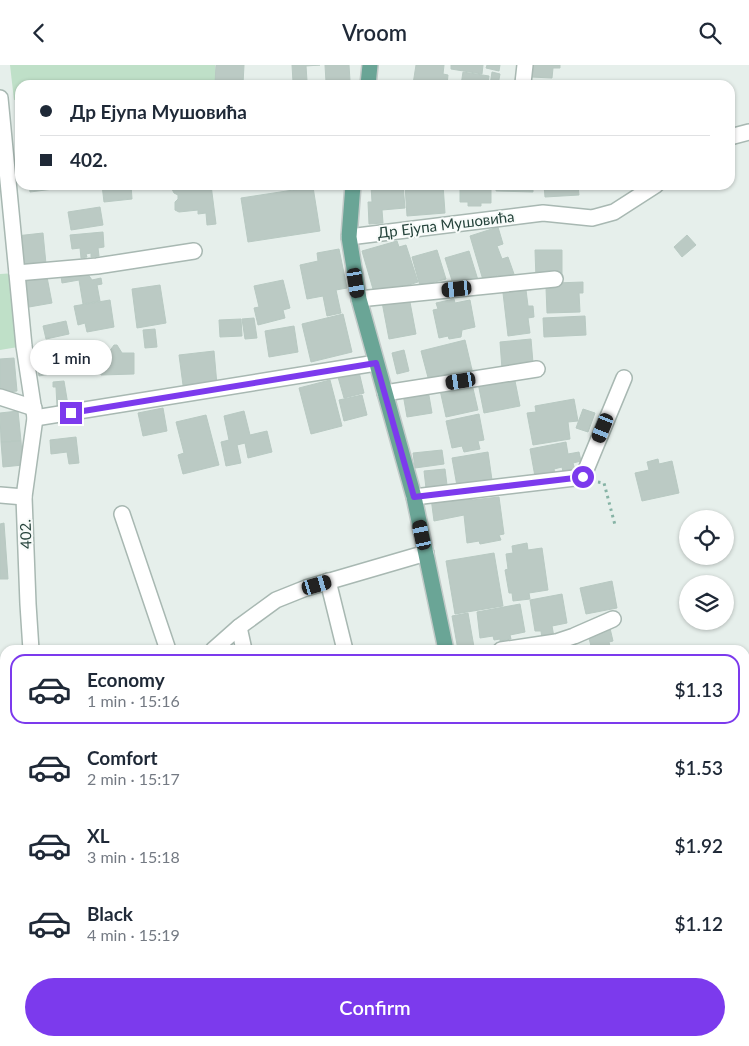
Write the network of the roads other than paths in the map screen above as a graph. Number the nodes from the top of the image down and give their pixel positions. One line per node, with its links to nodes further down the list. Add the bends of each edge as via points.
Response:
1 (370, 65): 3 (main road)
2 (525, 65): 4 (street)
3 (368, 80)
4 (523, 80)
5 (0, 98): 12 (street, 402.)
6 (749, 132): 7 (street)
7 (735, 136)
8 (354, 190): 10 (main road)
9 (648, 190): 10 (street, Др Ејупа Мушовића, via 614,213 592,218 543,213)
10 (349, 237): 14 (main road)
11 (194, 251): 12 (street, via 97,266)
12 (17, 273): 20 (street, 402.)
13 (555, 279): 14 (street)
14 (359, 299): 15 (main road)
15 (376, 363): 18 (main road); 20 (street)
16 (537, 369): 18 (street)
17 (624, 378): 23 (street, via 583,477)
18 (385, 393): 23 (main road)
19 (0, 397): 20 (street)
20 (34, 413): 22 (street, 402.)
21 (0, 495): 22 (street)
22 (24, 497): 29 (street, 402.)
23 (414, 497): 25 (main road)
24 (122, 514): 30 (street)
25 (426, 553): 26 (street); 34 (main road)
26 (328, 581): 28 (street, via 276,600); 33 (street)
27 (613, 619): 35 (street, via 574,636)
28 (239, 627): 31 (street); 32 (street)
29 (31, 645)
30 (166, 645)
31 (219, 645)
32 (243, 645)
33 (343, 645)
34 (445, 645)
35 (535, 645)

